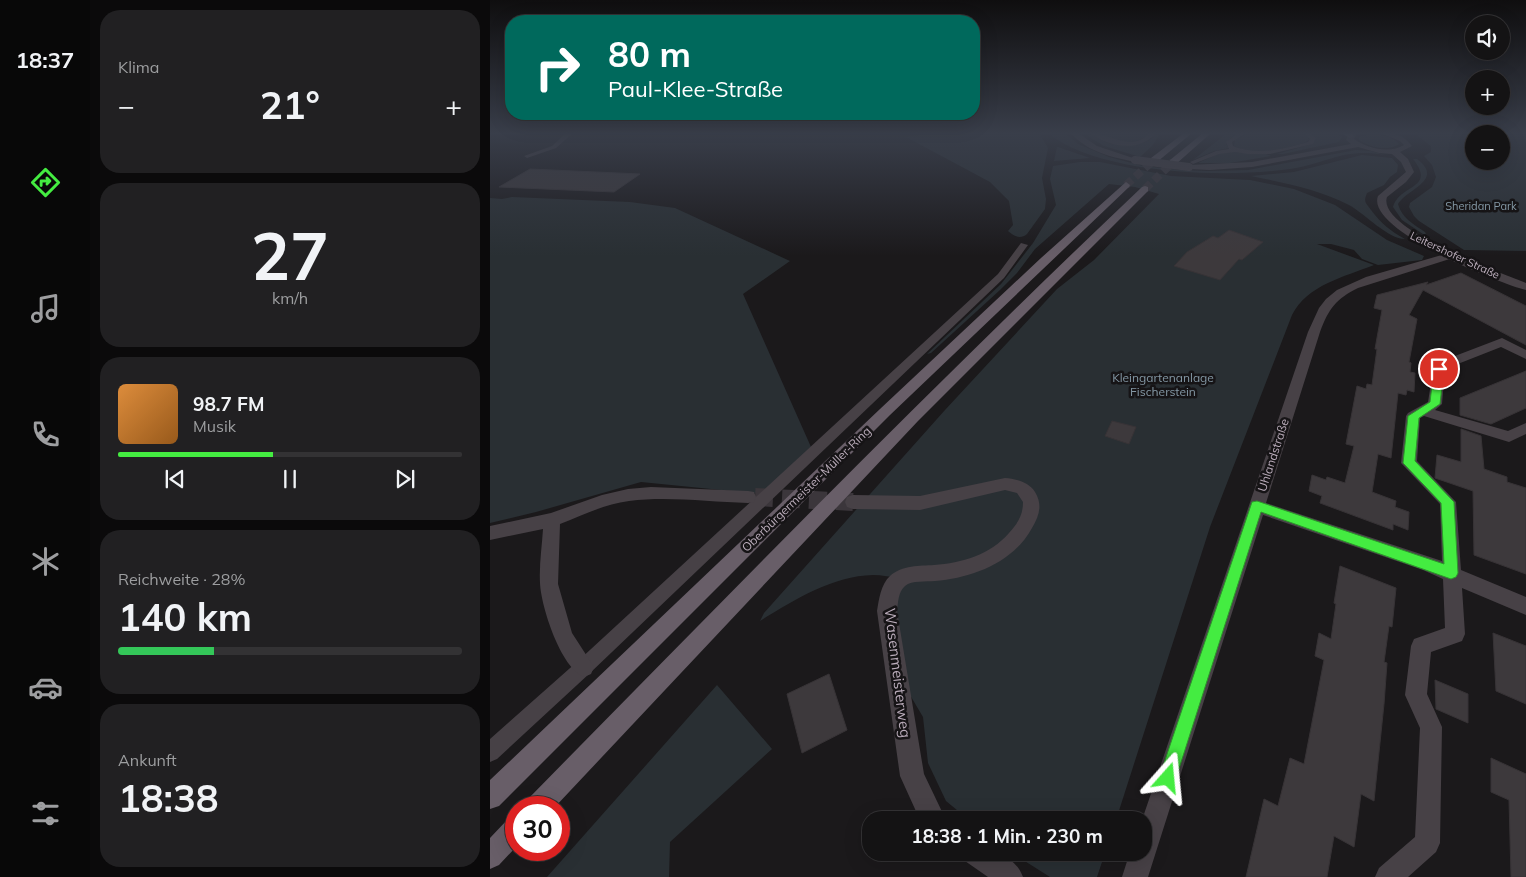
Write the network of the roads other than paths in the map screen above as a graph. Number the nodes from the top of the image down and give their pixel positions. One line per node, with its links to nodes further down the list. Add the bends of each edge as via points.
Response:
1 (1409, 174): 5 (street, Leitershofer Straße, via 1402,183 1384,193 1381,208 1398,227)
2 (1126, 185): 20 (highway, Oberbürgermeister-Müller-Ring, via 840,455)
3 (1145, 189): 19 (highway, Oberbürgermeister-Müller-Ring, via 1066,264 879,454)
4 (1024, 244): 17 (lane, via 1001,276)
5 (1452, 255): 6 (street, Leitershofer Straße); 12 (street, Uhlandstraße, via 1438,262 1362,283 1329,302 1314,332)
6 (1526, 287)
7 (1526, 355): 8 (street, via 1502,342 1439,367 1435,404)
8 (1422, 411): 9 (street, via 1509,437); 15 (street, via 1413,416 1408,463 1448,502)
9 (1526, 428)
10 (748, 497): 13 (street, via 628,495)
11 (853, 502): 21 (street, Wasenmeisterweg, via 920,503 1004,484 1016,485 1030,499 1031,510 1026,524 998,555 957,570 900,578 891,590 887,611 912,776)
12 (1257, 506): 15 (street); 22 (street, Uhlandstraße)
13 (552, 520): 14 (street); 17 (street, via 549,584 563,637)
14 (490, 533)
15 (1451, 573): 16 (street); 29 (street, via 1455,634 1421,646 1416,695 1431,727 1427,843)
16 (1526, 606)
17 (584, 667): 18 (lane)
18 (490, 752)
19 (549, 796)
20 (490, 797)
21 (927, 811)
22 (1152, 828)
23 (505, 840): 24 (highway)
24 (490, 856)
25 (987, 861): 27 (street)
26 (1141, 861): 28 (street, Uhlandstraße)
27 (1010, 877)
28 (1135, 877)
29 (1388, 877)

